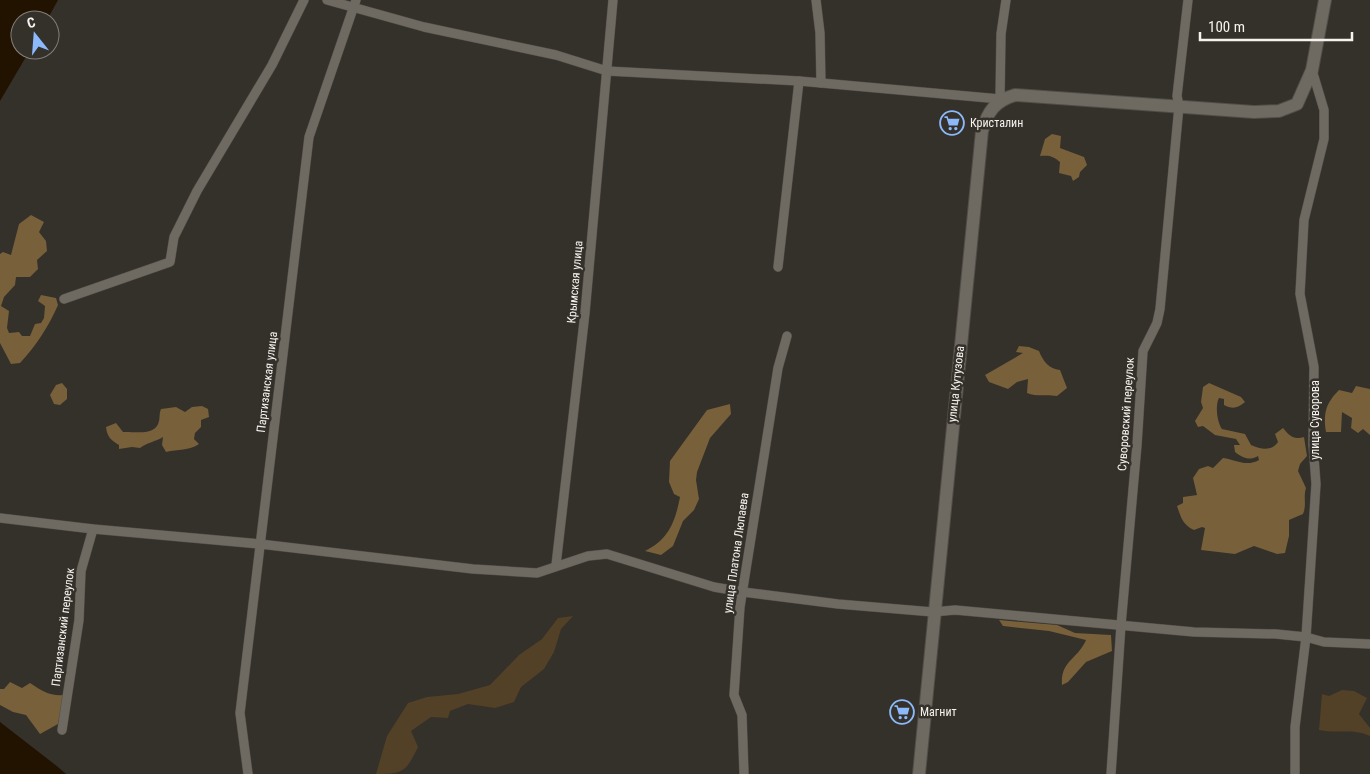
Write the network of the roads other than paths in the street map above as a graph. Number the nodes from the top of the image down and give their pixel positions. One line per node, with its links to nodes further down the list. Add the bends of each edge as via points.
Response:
1 (304, 0): 16 (street, via 272,65 197,191 174,237 170,262)
2 (327, 0): 8 (street)
3 (613, 0): 10 (street, Крымская улица)
4 (816, 0): 12 (street)
5 (1006, 0): 13 (street, via 1001,34)
6 (1188, 0): 14 (street, Суворовский переулок, via 1177,96)
7 (1325, 0): 9 (street, улица Суворова)
8 (356, 4): 10 (street, via 424,27 556,55); 20 (street, Партизанская улица, via 309,137)
9 (1312, 70): 14 (street, улица Суворова, via 1296,104 1279,111); 25 (street, улица Суворова, via 1324,110 1324,138 1304,220 1300,294 1314,367 1316,484)
10 (606, 71): 11 (street); 21 (street, Крымская улица, via 585,313)
11 (799, 81): 12 (street); 15 (street)
12 (821, 83): 13 (street)
13 (1000, 99): 14 (street, via 1015,95); 23 (street, улица Кутузова, via 987,113 982,131)
14 (1180, 106): 24 (street, Суворовский переулок, via 1160,309 1143,351)
15 (778, 267)
16 (64, 299)
17 (787, 336): 22 (street, улица Платона Люпаева, via 778,368)
18 (0, 518): 19 (street)
19 (93, 529): 20 (street); 27 (street, Партизанский переулок, via 81,571 79,620)
20 (260, 544): 21 (street, via 473,570 538,573); 28 (street, Партизанская улица, via 240,713)
21 (556, 565): 22 (street, via 607,554 714,587)
22 (743, 592): 23 (street); 29 (street, улица Платона Люпаева, via 734,695 742,716)
23 (934, 612): 24 (street, via 955,610); 30 (street, улица Кутузова)
24 (1121, 626): 25 (street); 31 (street, Суворовский переулок)
25 (1306, 637): 26 (street, via 1324,642); 32 (street, улица Суворова, via 1295,727)
26 (1370, 644)
27 (62, 730)
28 (248, 774)
29 (744, 774)
30 (919, 774)
31 (1111, 774)
32 (1295, 774)

